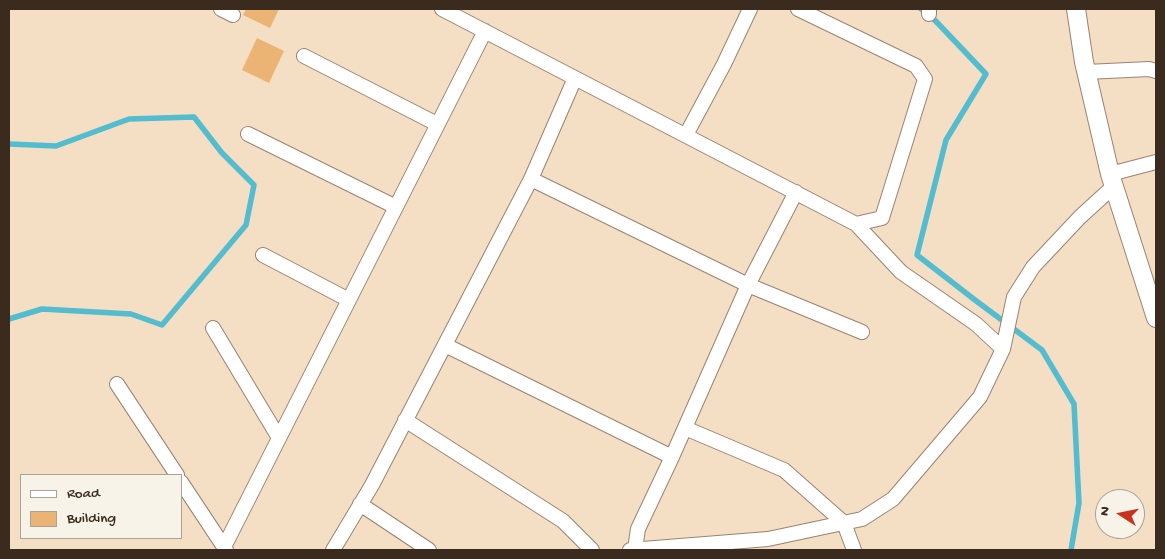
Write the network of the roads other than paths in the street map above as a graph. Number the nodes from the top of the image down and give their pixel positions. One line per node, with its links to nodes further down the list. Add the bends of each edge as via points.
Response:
1 (750, 9): 12 (street)
2 (798, 9): 18 (street, via 916,66 925,79 882,218)
3 (1076, 9): 8 (street)
4 (450, 11): 5 (street)
5 (484, 31): 9 (street); 10 (street)
6 (304, 56): 10 (street)
7 (1156, 71): 8 (street)
8 (1086, 72): 15 (street)
9 (575, 78): 12 (street); 14 (street)
10 (437, 124): 17 (street)
11 (248, 134): 17 (street)
12 (686, 135): 16 (street)
13 (1156, 162): 15 (street)
14 (531, 179): 20 (street); 26 (street)
15 (1112, 180): 22 (street); 25 (street, via 1033,267 1014,296)
16 (796, 192): 18 (street); 20 (street)
17 (396, 207): 21 (street)
18 (856, 224): 25 (street, via 901,272)
19 (263, 255): 21 (street)
20 (748, 284): 24 (street); 29 (street)
21 (349, 300): 30 (street)
22 (1156, 318)
23 (213, 328): 30 (street)
24 (862, 332)
25 (1005, 343): 35 (street, via 980,397 893,499 862,519)
26 (445, 345): 28 (street); 31 (street)
27 (117, 384): 32 (street)
28 (406, 420): 34 (street); 41 (street, via 563,521)
29 (685, 428): 31 (street); 35 (street, via 784,470)
30 (279, 438): 38 (street)
31 (672, 457): 42 (street, via 638,529)
32 (176, 474)
33 (182, 484): 38 (street)
34 (360, 504): 39 (street); 40 (street)
35 (844, 523): 36 (street); 43 (street)
36 (770, 545): 37 (street)
37 (677, 548): 42 (street)
38 (225, 549)
39 (332, 550)
40 (429, 550)
41 (592, 550)
42 (632, 550)
43 (854, 550)

